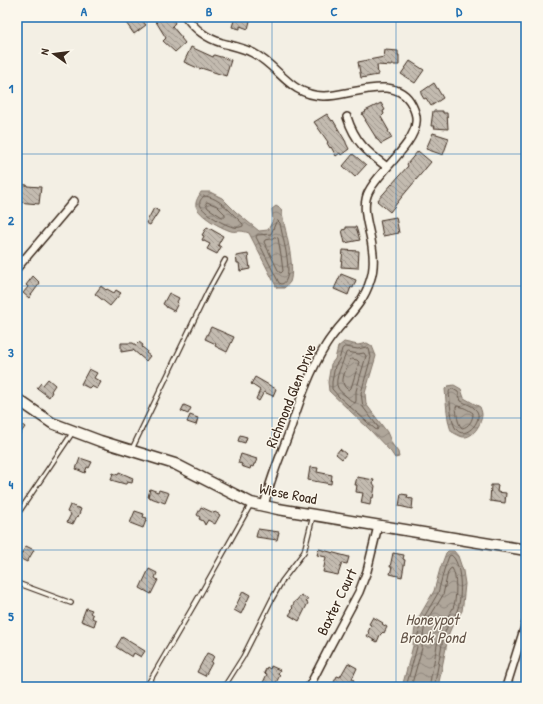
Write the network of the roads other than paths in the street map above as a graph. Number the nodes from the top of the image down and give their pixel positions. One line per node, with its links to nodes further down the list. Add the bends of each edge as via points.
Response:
1 (186, 17): 3 (street, Richmond Glen Drive, via 197,30 210,38 243,48 262,59 302,92 324,97 386,88 402,94 411,103 415,112 414,131)
2 (347, 117): 3 (street, via 358,140)
3 (387, 168): 11 (street, Richmond Glen Drive, via 368,191 366,200 373,266 365,295 333,335 312,370)
4 (74, 201): 6 (street)
5 (225, 260): 9 (lane)
6 (17, 268)
7 (17, 399): 8 (street, Wiese Road, via 52,422)
8 (74, 431): 9 (street, Wiese Road); 12 (lane)
9 (131, 450): 10 (street, Wiese Road, via 175,464)
10 (252, 503): 11 (street, Wiese Road); 19 (lane)
11 (264, 507): 13 (street, Wiese Road)
12 (17, 515)
13 (314, 515): 14 (street, Wiese Road); 20 (lane, via 304,552 282,581)
14 (378, 526): 15 (street, Wiese Road); 21 (street, Baxter Court, via 360,592)
15 (526, 550)
16 (17, 583): 17 (lane)
17 (71, 603)
18 (526, 623): 22 (street)
19 (148, 684)
20 (224, 687)
21 (310, 687)
22 (506, 687)

